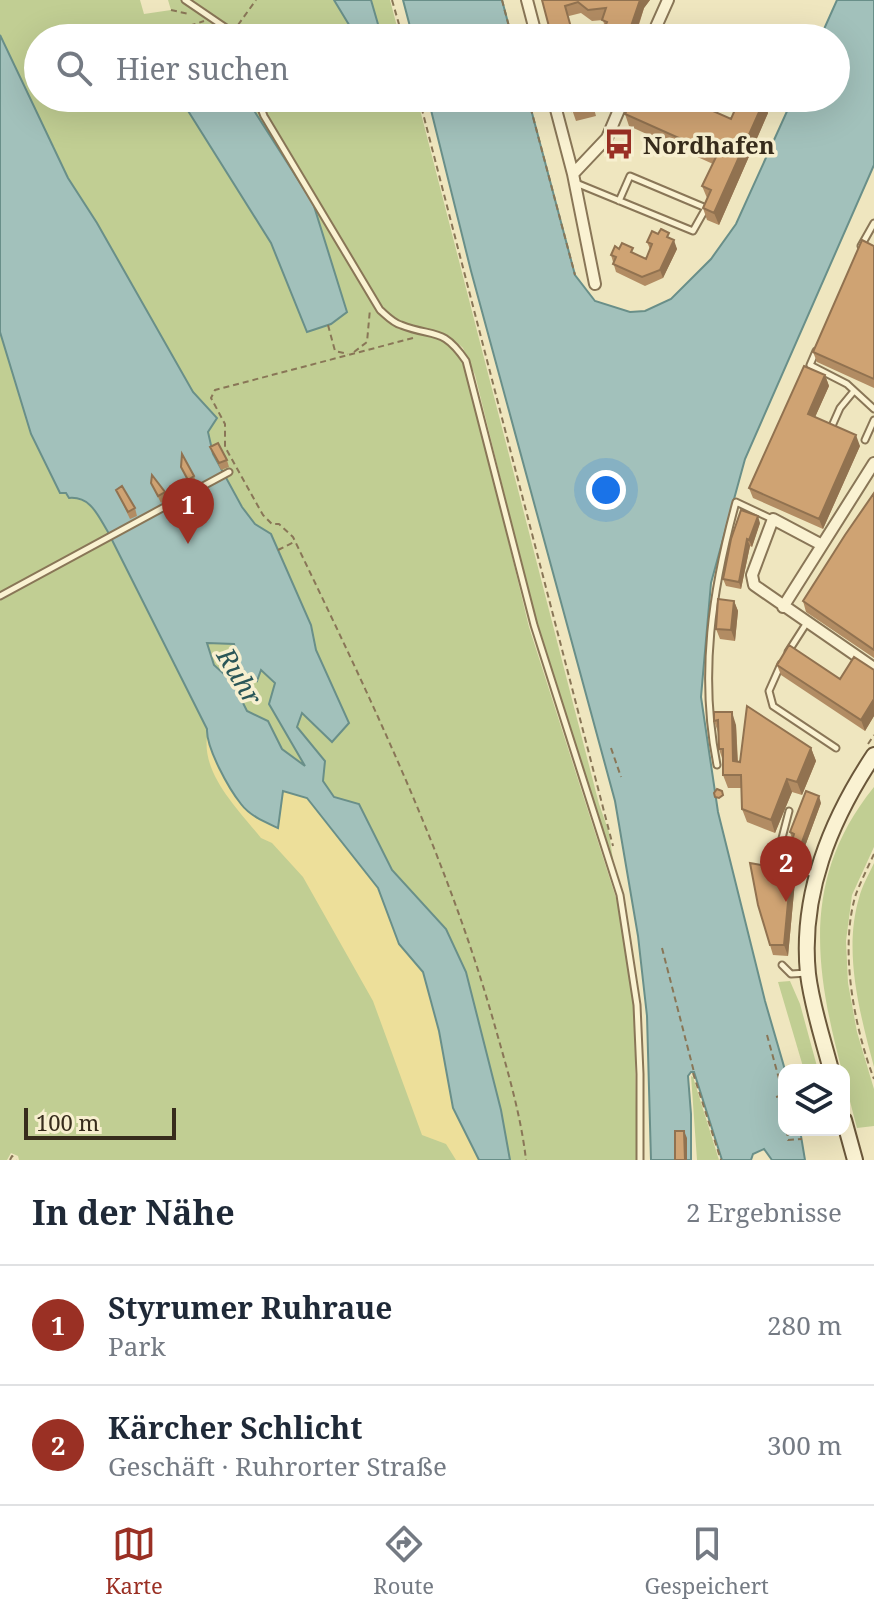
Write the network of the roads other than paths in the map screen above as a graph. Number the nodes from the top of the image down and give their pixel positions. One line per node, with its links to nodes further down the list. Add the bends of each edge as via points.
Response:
1 (185, 0): 4 (lane)
2 (527, 0): 5 (street)
3 (668, 0): 6 (street)
4 (220, 24)
5 (533, 24)
6 (657, 24)
7 (262, 112): 38 (lane, via 380,310 399,325 436,332 453,342 466,361 534,625 620,895 637,1005)
8 (557, 112): 10 (street)
9 (618, 112): 10 (street, via 607,138)
10 (574, 178): 11 (lane); 14 (street)
11 (619, 201): 11 (lane, via 693,231 706,208 630,176)
12 (874, 223): 13 (lane)
13 (858, 254)
14 (595, 284)
15 (822, 337): 16 (lane, via 810,365)
16 (854, 391): 17 (lane); 19 (lane)
17 (874, 409)
18 (874, 420): 20 (lane)
19 (832, 426)
20 (865, 440)
21 (874, 463): 24 (street)
22 (229, 472): 25 (lane)
23 (773, 519): 24 (street); 26 (street, via 752,580); 31 (lane, via 736,502 724,546 707,667)
24 (822, 545): 26 (street)
25 (0, 596)
26 (783, 607): 27 (street)
27 (807, 623): 28 (street); 29 (lane, via 775,674 769,699)
28 (874, 668)
29 (836, 748)
30 (874, 755): 33 (main road, via 841,808)
31 (717, 765)
32 (789, 811): 33 (lane, via 781,842 784,863)
33 (816, 875): 35 (main road)
34 (782, 965): 35 (lane, via 791,974)
35 (808, 973): 36 (main road)
36 (830, 1064)
37 (848, 1136): 39 (main road)
38 (640, 1160)
39 (855, 1160)

